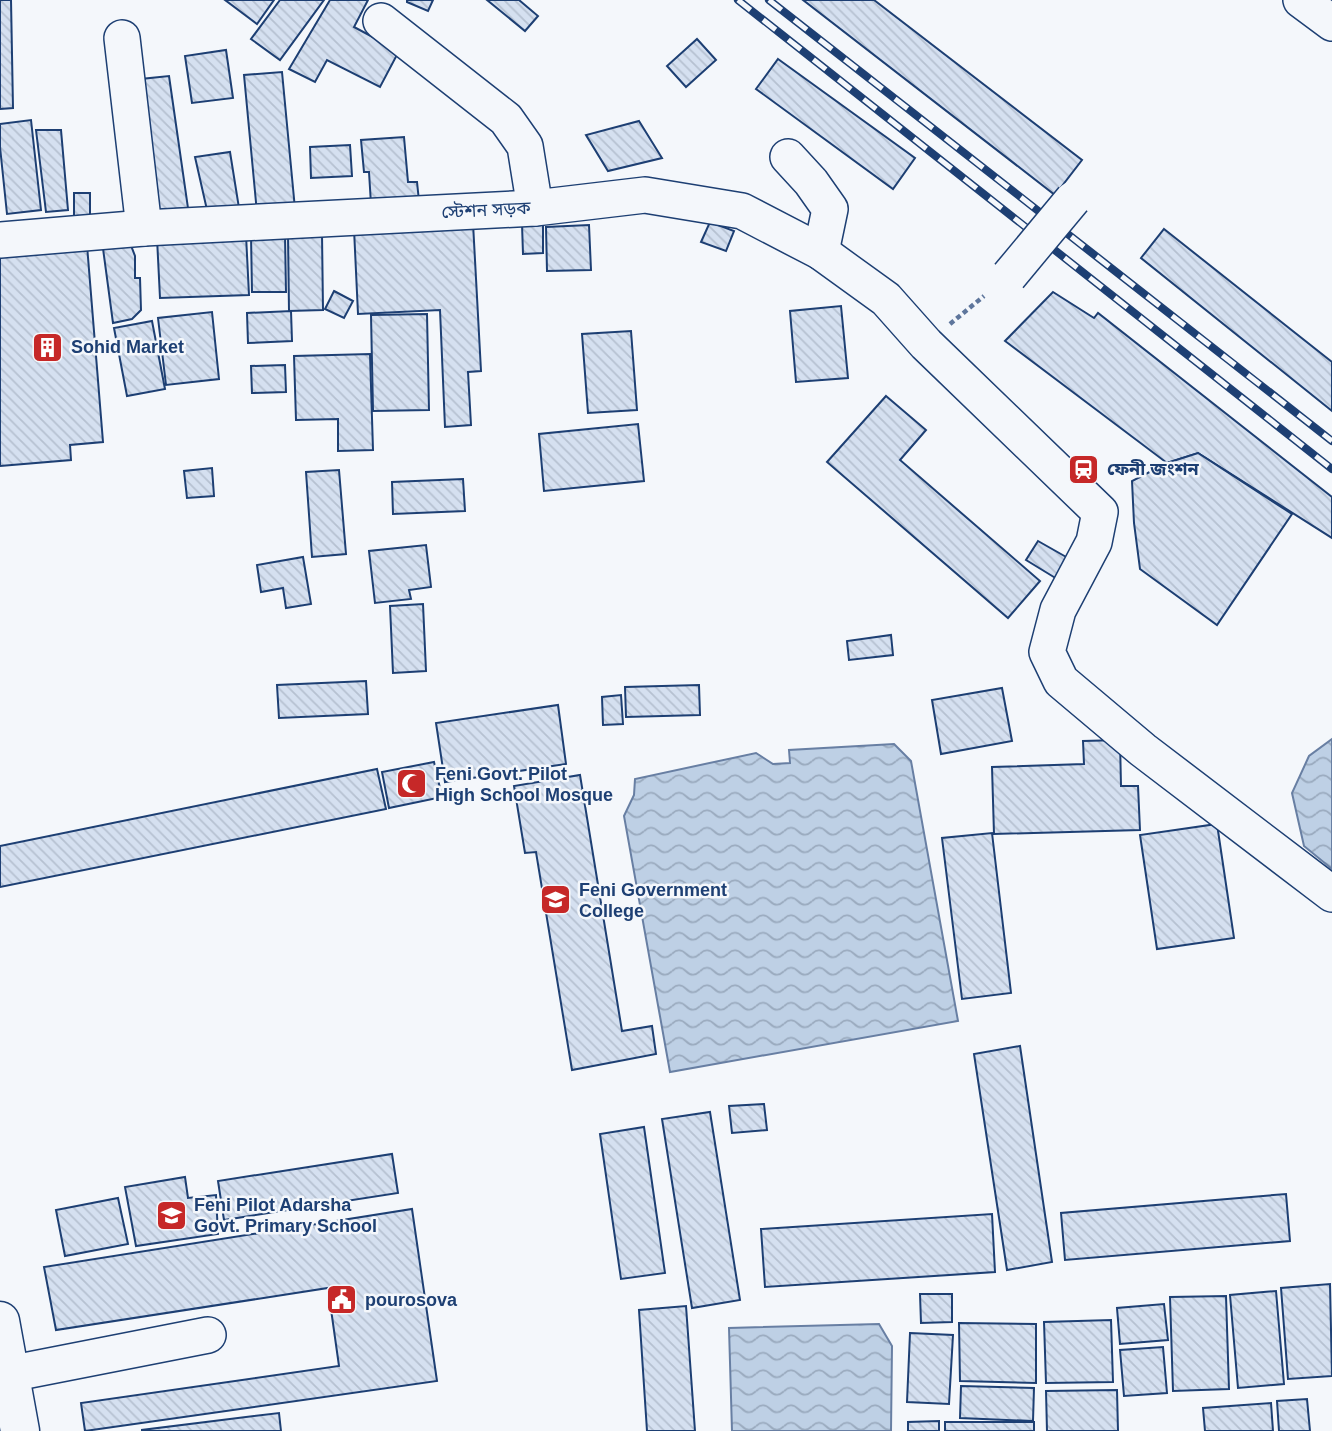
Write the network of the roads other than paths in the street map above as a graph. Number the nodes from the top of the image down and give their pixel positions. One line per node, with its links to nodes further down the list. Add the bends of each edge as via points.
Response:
1 (1301, 0): 3 (street)
2 (381, 21): 7 (street, via 506,119 525,146)
3 (1332, 23)
4 (122, 38): 8 (street)
5 (788, 157): 10 (street, via 830,209)
6 (1073, 199): 11 (street, bridge)
7 (535, 208): 8 (street, স্টেশন সড়ক); 10 (street, স্টেশন সড়ক, via 645,195 742,211)
8 (145, 228): 9 (street, স্টেশন সড়ক)
9 (0, 240)
10 (821, 252): 12 (street, স্টেশন সড়ক, via 886,299 926,344 1100,512 1094,542 1058,610 1047,652 1061,681 1143,750)
11 (1009, 276)
12 (1332, 894)
13 (0, 1321): 15 (main road)
14 (208, 1335): 15 (street)
15 (9, 1374): 16 (main road)
16 (20, 1431)

